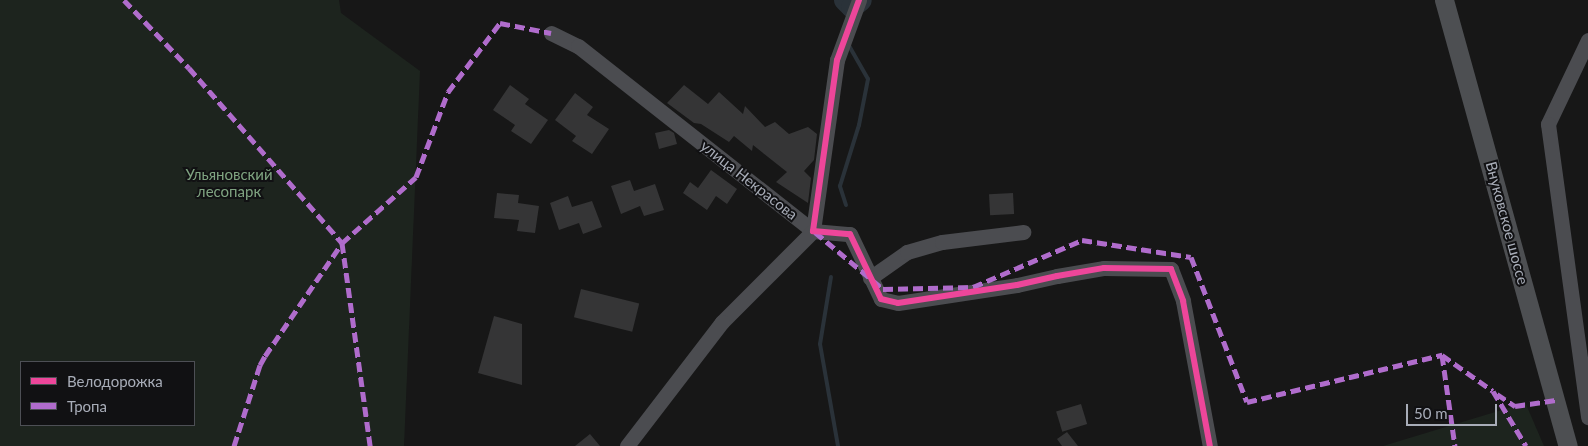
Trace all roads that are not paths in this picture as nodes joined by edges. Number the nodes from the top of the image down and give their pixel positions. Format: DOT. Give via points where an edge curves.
graph roads {
  1 [pos="859,0"];
  2 [pos="1444,0"];
  3 [pos="551,33"];
  4 [pos="1588,40"];
  5 [pos="813,231"];
  6 [pos="1023,232"];
  7 [pos="870,278"];
  8 [pos="1588,417"];
  9 [pos="627,446"];
  10 [pos="1210,446"];
  11 [pos="1568,446"];
  1 -- 5 [label="street" via="837,60"];
  2 -- 11 [label="main road, Внуковское шоссе"];
  3 -- 5 [label="street, улица Некрасова" via="578,46"];
  4 -- 8 [label="street" via="1548,124"];
  5 -- 7 [label="street" via="850,234"];
  5 -- 9 [label="street, улица Некрасова" via="722,322"];
  6 -- 7 [label="street" via="942,242 907,252"];
  7 -- 10 [label="street" via="881,299 898,303 1017,286 1104,268 1171,269 1183,301"];
}
